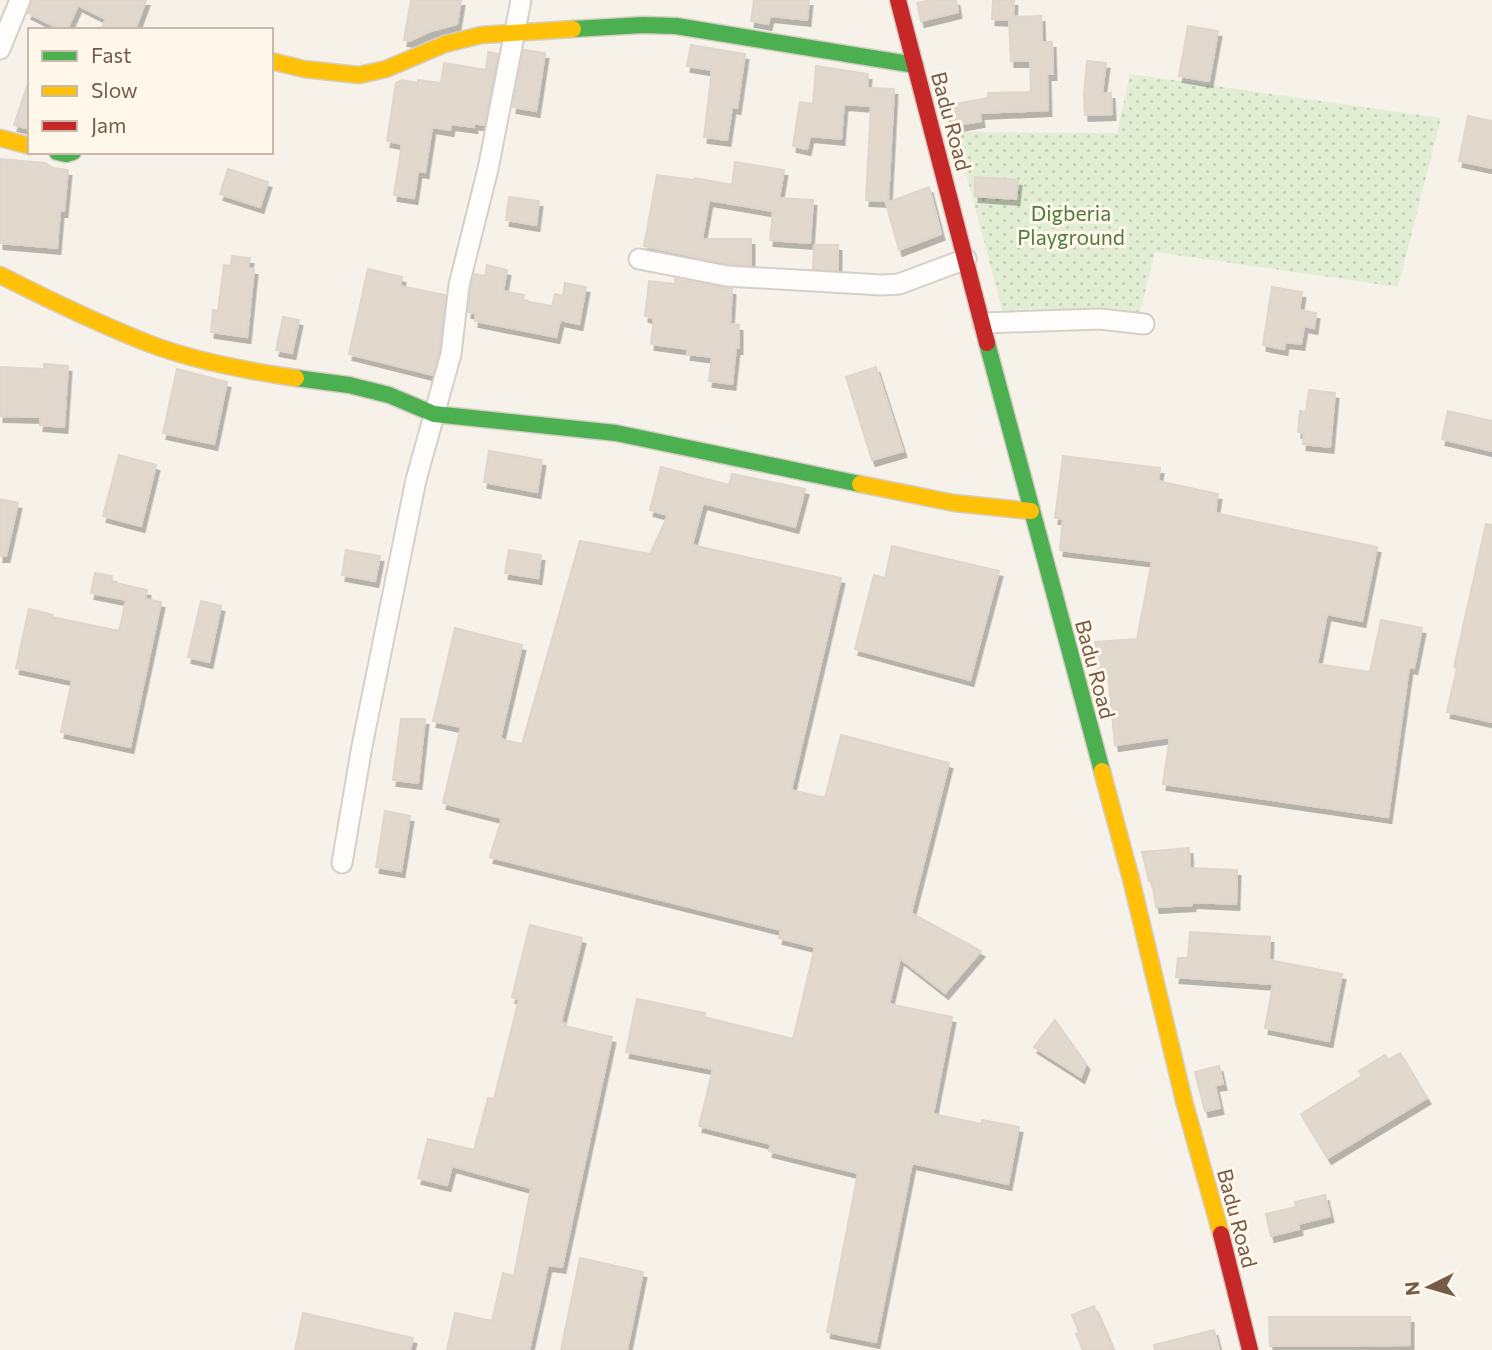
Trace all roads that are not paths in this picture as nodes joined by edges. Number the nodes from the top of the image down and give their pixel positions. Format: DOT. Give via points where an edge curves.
graph roads {
  1 [pos="20,0"];
  2 [pos="521,0"];
  3 [pos="898,0"];
  4 [pos="515,32"];
  5 [pos="0,49"];
  6 [pos="273,61"];
  7 [pos="915,65"];
  8 [pos="0,138"];
  9 [pos="28,145"];
  10 [pos="639,258"];
  11 [pos="967,259"];
  12 [pos="0,275"];
  13 [pos="983,323"];
  14 [pos="1144,324"];
  15 [pos="434,414"];
  16 [pos="1031,512"];
  17 [pos="342,863"];
  18 [pos="1250,1350"];
  1 -- 5 [label="street"];
  2 -- 4 [label="street"];
  3 -- 7 [label="street, Badu Road"];
  4 -- 6 [label="street" via="481,34 359,75"];
  4 -- 7 [label="street" via="676,26"];
  4 -- 15 [label="street" via="459,285 451,354"];
  7 -- 11 [label="street, Badu Road"];
  8 -- 9 [label="street"];
  10 -- 11 [label="street" via="727,276 882,285 899,284"];
  11 -- 13 [label="street, Badu Road"];
  12 -- 15 [label="street" via="153,345 248,371 349,385"];
  13 -- 14 [label="street" via="1100,319"];
  13 -- 16 [label="street, Badu Road"];
  15 -- 16 [label="street" via="616,433 954,503"];
  15 -- 17 [label="street" via="416,480"];
  16 -- 18 [label="street, Badu Road" via="1131,879"];
}
